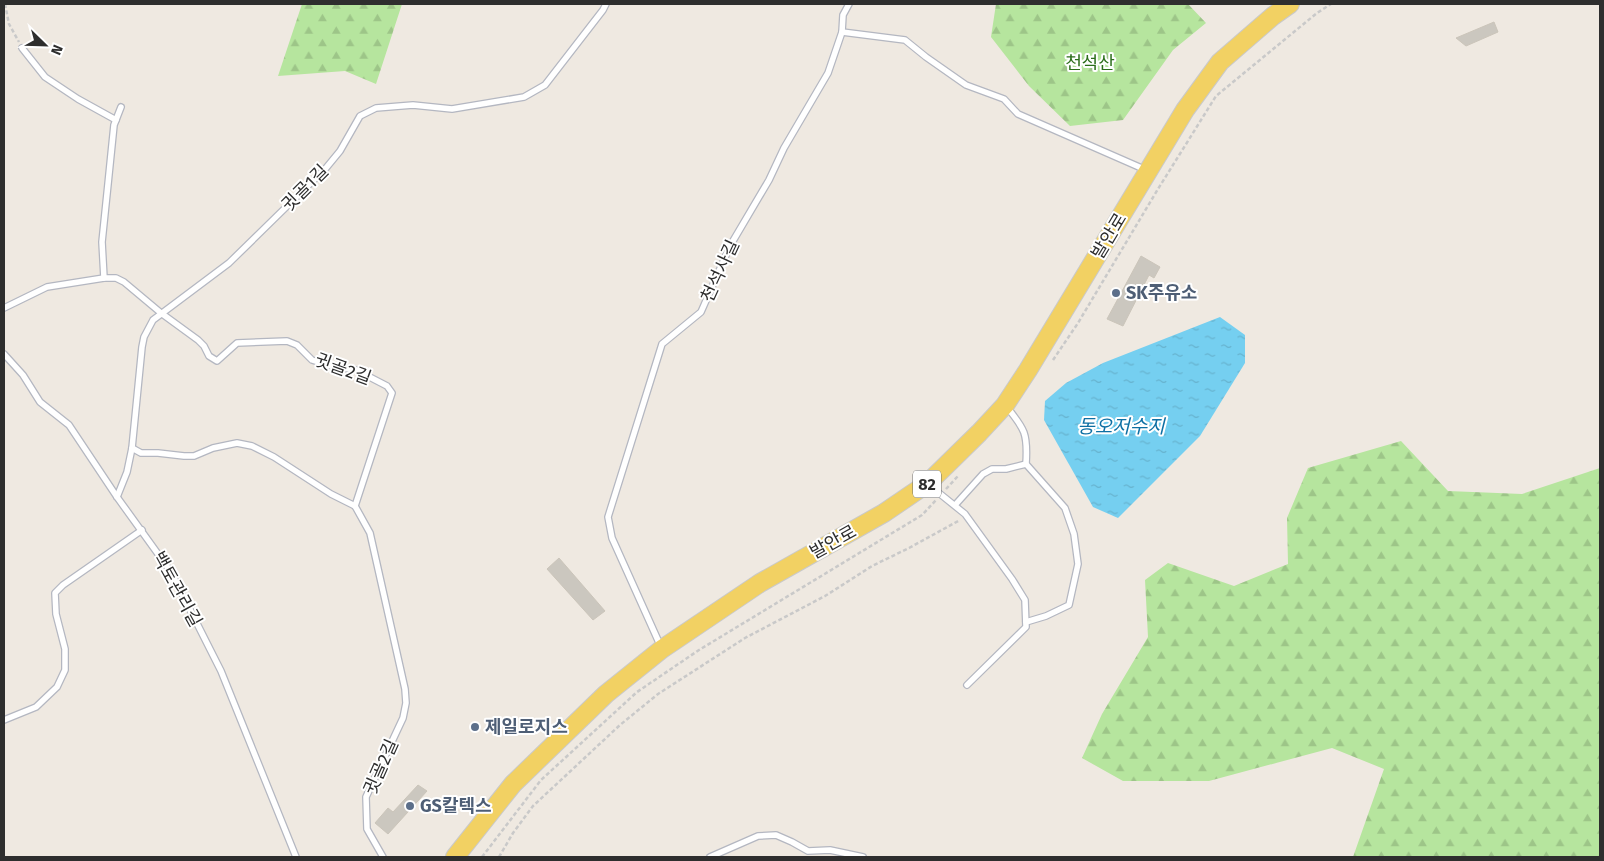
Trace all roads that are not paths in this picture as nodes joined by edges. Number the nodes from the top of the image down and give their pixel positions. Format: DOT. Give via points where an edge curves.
graph roads {
  1 [pos="606,4"];
  2 [pos="849,4"];
  3 [pos="1290,4"];
  4 [pos="842,32"];
  5 [pos="22,48"];
  6 [pos="121,107"];
  7 [pos="116,120"];
  8 [pos="1148,171"];
  9 [pos="104,278"];
  10 [pos="4,308"];
  11 [pos="161,313"];
  12 [pos="4,354"];
  13 [pos="1005,405"];
  14 [pos="132,448"];
  15 [pos="1026,464"];
  16 [pos="934,489"];
  17 [pos="117,497"];
  18 [pos="956,504"];
  19 [pos="355,506"];
  20 [pos="142,530"];
  21 [pos="1026,622"];
  22 [pos="662,649"];
  23 [pos="967,685"];
  24 [pos="4,720"];
  25 [pos="296,857"];
  26 [pos="383,857"];
  27 [pos="455,857"];
  28 [pos="710,857"];
  29 [pos="864,857"];
  1 -- 11 [label="lane, 귓골1길" via="545,85 524,97 452,109 413,105 376,108 360,116 326,168 229,263"];
  2 -- 4 [label="lane, 천석사길" via="843,15"];
  3 -- 8 [label="main road, 발안로 / 82" via="1220,62 1185,110"];
  4 -- 8 [label="lane" via="905,40 966,85 1004,99 1018,114"];
  4 -- 22 [label="lane, 천석사길" via="828,73 730,246 701,312 662,344 608,518 612,538"];
  5 -- 7 [label="lane" via="45,77"];
  6 -- 7 [label="lane"];
  7 -- 9 [label="lane" via="102,242"];
  8 -- 13 [label="main road, 발안로 / 82"];
  9 -- 10 [label="lane" via="47,287"];
  9 -- 11 [label="lane, 귓골2길" via="124,282"];
  11 -- 14 [label="lane, 귓골1길" via="144,337"];
  11 -- 19 [label="lane, 귓골2길" via="204,346 209,356 217,361 237,343 287,341 312,360 356,370 387,386 392,393"];
  12 -- 17 [label="lane, 백토관리길" via="23,374 40,402 69,425"];
  13 -- 15 [label="lane" via="1022,425 1027,444"];
  13 -- 16 [label="main road, 발안로 / 82"];
  14 -- 17 [label="lane, 귓골1길"];
  14 -- 19 [label="lane" via="141,453 194,456 237,443 252,446"];
  15 -- 18 [label="lane" via="992,469 983,474"];
  15 -- 21 [label="lane" via="1065,508 1074,534 1078,564 1069,605"];
  16 -- 18 [label="lane"];
  16 -- 22 [label="main road, 발안로 / 82" via="884,513 760,583"];
  17 -- 20 [label="lane, 백토관리길"];
  18 -- 21 [label="lane" via="1025,600"];
  19 -- 26 [label="lane, 귓골2길" via="370,533 405,689 403,718 366,797 367,829"];
  20 -- 24 [label="lane" via="55,593 56,614 65,649 65,670 57,687 36,707"];
  20 -- 25 [label="lane, 백토관리길" via="171,572 221,671"];
  21 -- 23 [label="lane" via="1026,627"];
  22 -- 27 [label="main road, 발안로 / 82" via="606,694 513,784"];
  28 -- 29 [label="lane" via="758,836 776,836 808,851 830,850"];
}
